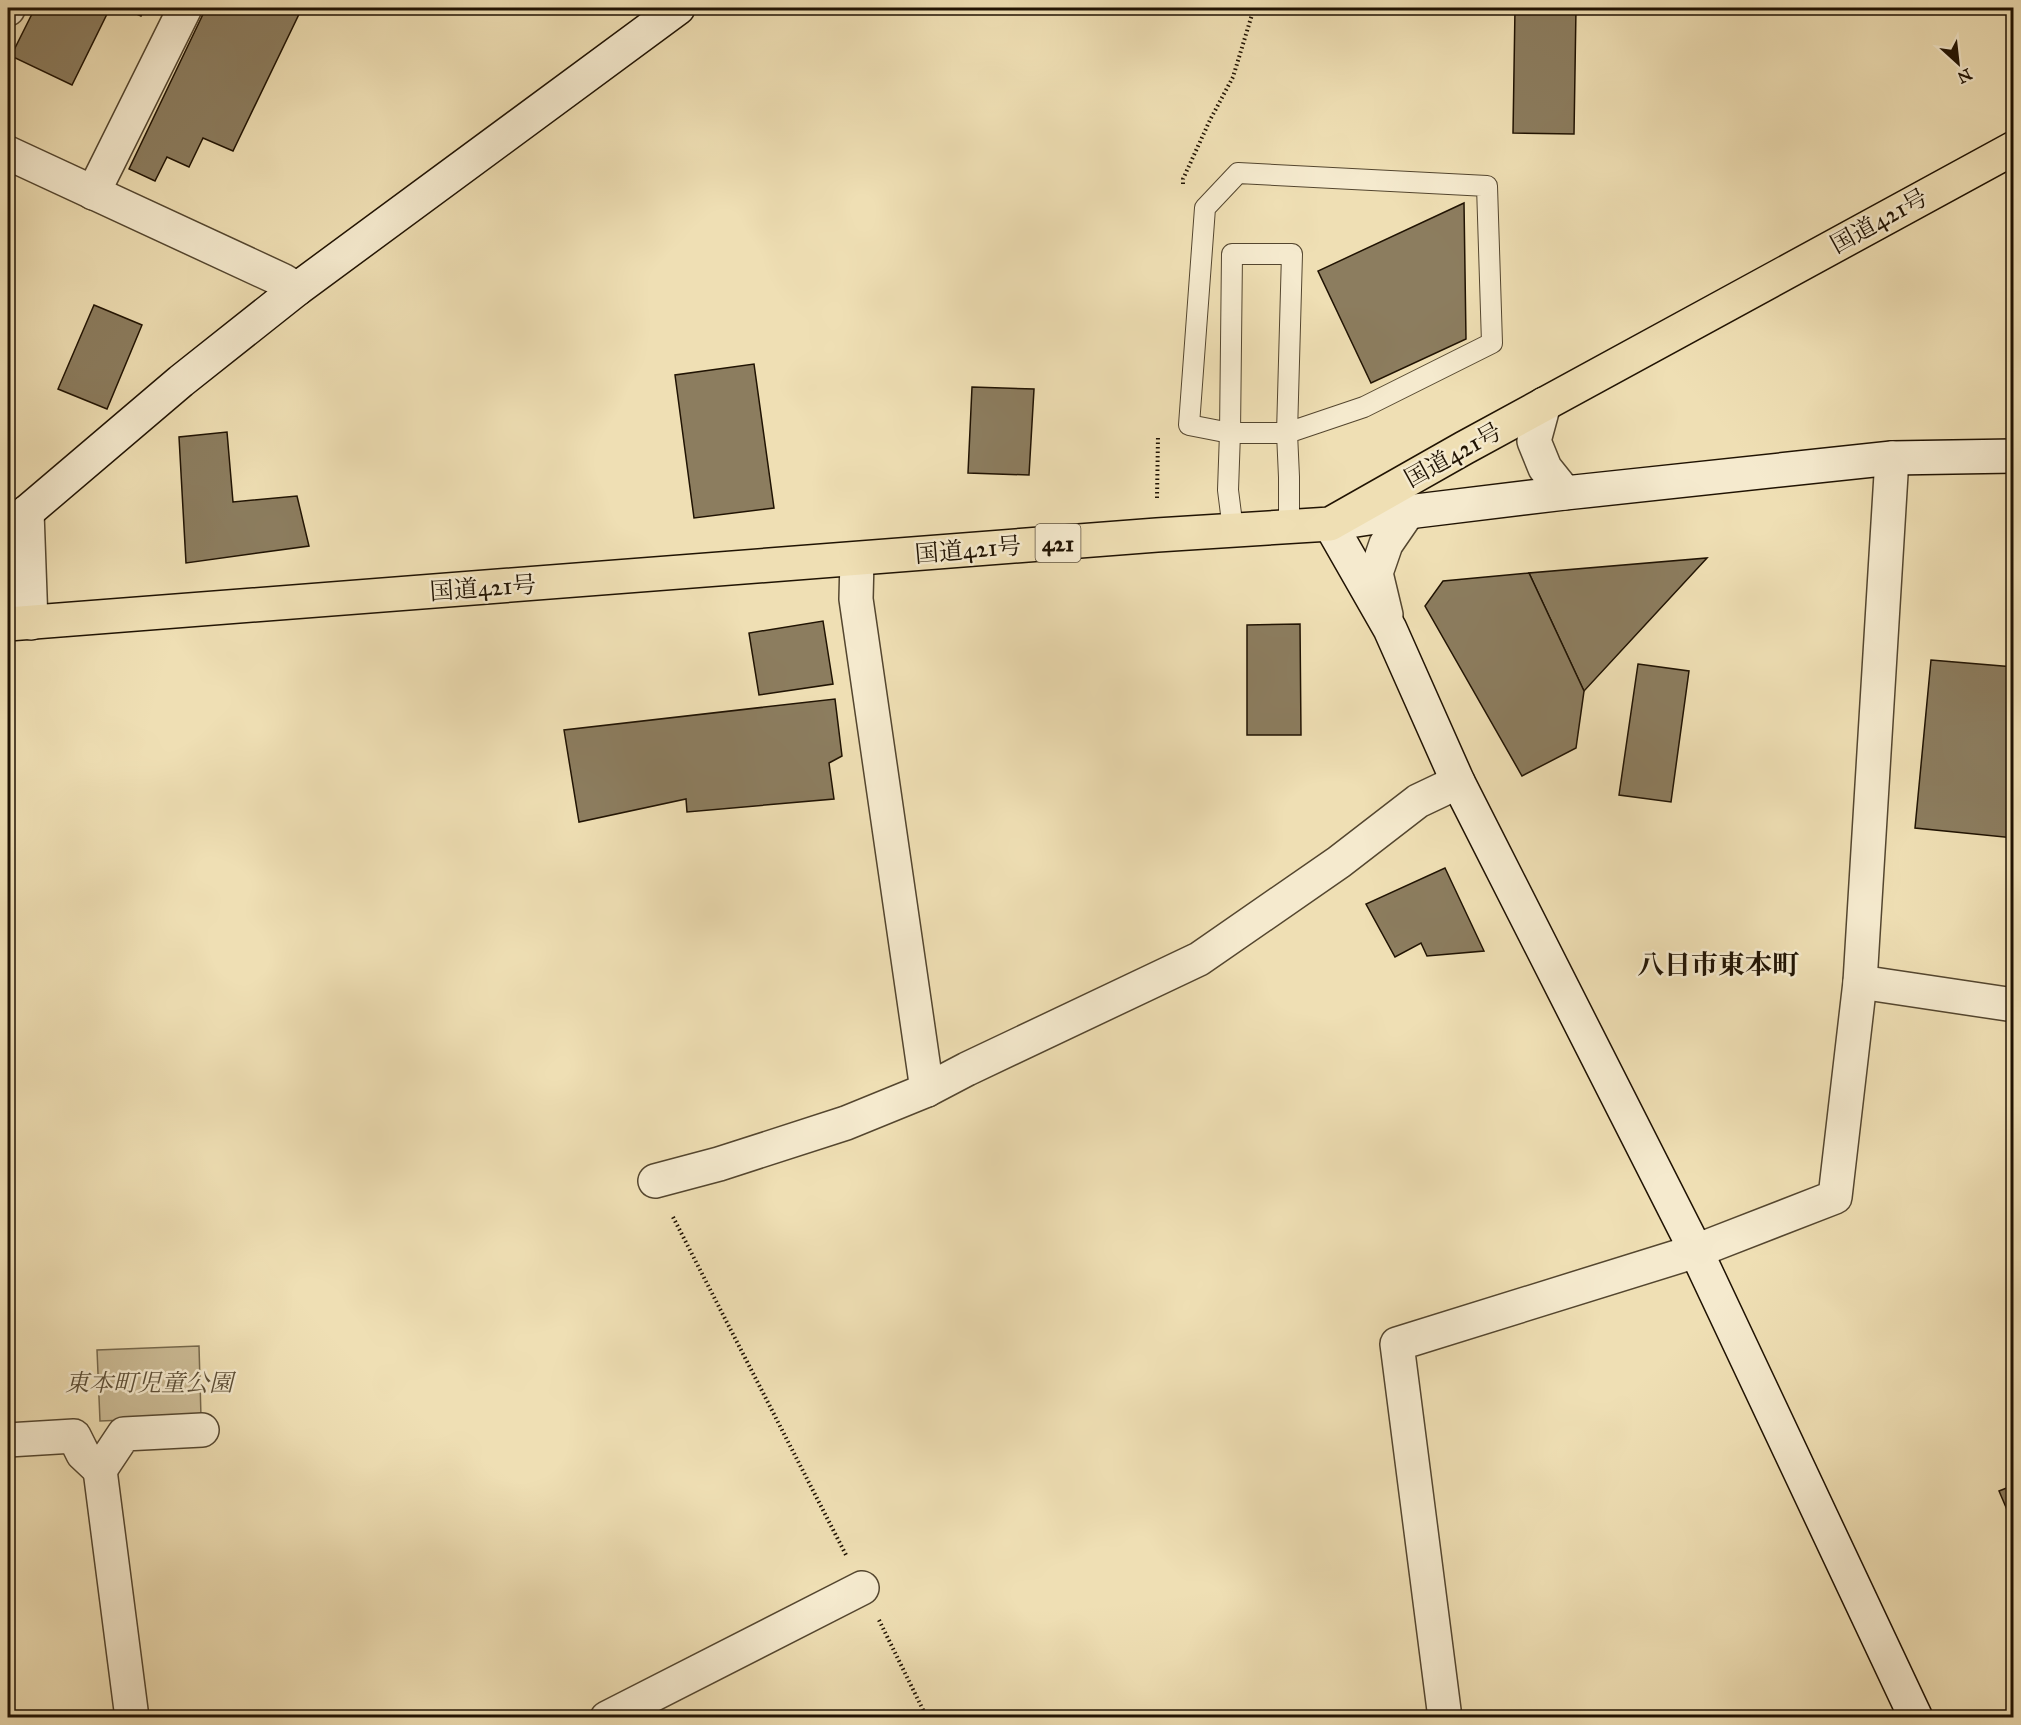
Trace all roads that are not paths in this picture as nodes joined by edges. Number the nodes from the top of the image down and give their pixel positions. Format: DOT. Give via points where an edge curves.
graph roads {
  1 [pos="185,8"];
  2 [pos="678,8"];
  3 [pos="2013,148"];
  4 [pos="8,153"];
  5 [pos="93,193"];
  6 [pos="297,289"];
  7 [pos="1544,404"];
  8 [pos="1230,433"];
  9 [pos="1287,433"];
  10 [pos="2013,456"];
  11 [pos="1892,458"];
  12 [pos="1565,493"];
  13 [pos="1408,512"];
  14 [pos="14,516"];
  15 [pos="1330,524"];
  16 [pos="1289,527"];
  17 [pos="1233,530"];
  18 [pos="856,559"];
  19 [pos="19,623"];
  20 [pos="1390,630"];
  21 [pos="1458,782"];
  22 [pos="1860,982"];
  23 [pos="2013,1005"];
  24 [pos="927,1090"];
  25 [pos="655,1181"];
  26 [pos="1696,1251"];
  27 [pos="202,1430"];
  28 [pos="8,1440"];
  29 [pos="100,1470"];
  30 [pos="862,1588"];
  31 [pos="132,1718"];
  32 [pos="607,1718"];
  33 [pos="1445,1718"];
  34 [pos="1916,1718"];
  1 -- 5 [label="street"];
  2 -- 6 [label="street"];
  3 -- 7 [label="highway, 国道421号 / 421"];
  4 -- 5 [label="street"];
  5 -- 6 [label="street"];
  6 -- 14 [label="street"];
  7 -- 12 [label="street" via="1534,441 1545,468"];
  7 -- 15 [label="highway, 国道421号 / 421"];
  8 -- 9 [label="lane"];
  8 -- 9 [label="lane" via="1232,254 1292,254"];
  8 -- 9 [label="lane" via="1189,425 1205,208 1238,173 1487,186 1492,343 1364,406"];
  8 -- 17 [label="lane" via="1228,490"];
  9 -- 16 [label="lane"];
  10 -- 11 [label="street"];
  11 -- 12 [label="street"];
  11 -- 22 [label="street"];
  12 -- 13 [label="street"];
  13 -- 15 [label="street"];
  13 -- 20 [label="street" via="1386,544 1376,573"];
  14 -- 19 [label="street"];
  15 -- 16 [label="highway, 国道421号 / 421"];
  15 -- 20 [label="street"];
  16 -- 17 [label="highway, 国道421号 / 421"];
  17 -- 18 [label="highway, 国道421号 / 421"];
  18 -- 19 [label="highway, 国道421号 / 421"];
  18 -- 24 [label="street" via="856,599"];
  20 -- 21 [label="street"];
  21 -- 24 [label="street" via="1418,801 1339,862 1199,959"];
  21 -- 26 [label="street"];
  22 -- 23 [label="street"];
  22 -- 26 [label="street" via="1835,1197"];
  24 -- 25 [label="street" via="846,1123"];
  26 -- 33 [label="street" via="1397,1344"];
  26 -- 34 [label="street"];
  27 -- 29 [label="street" via="124,1434"];
  28 -- 29 [label="street" via="74,1437 83,1454"];
  29 -- 31 [label="street"];
  30 -- 32 [label="street"];
}
